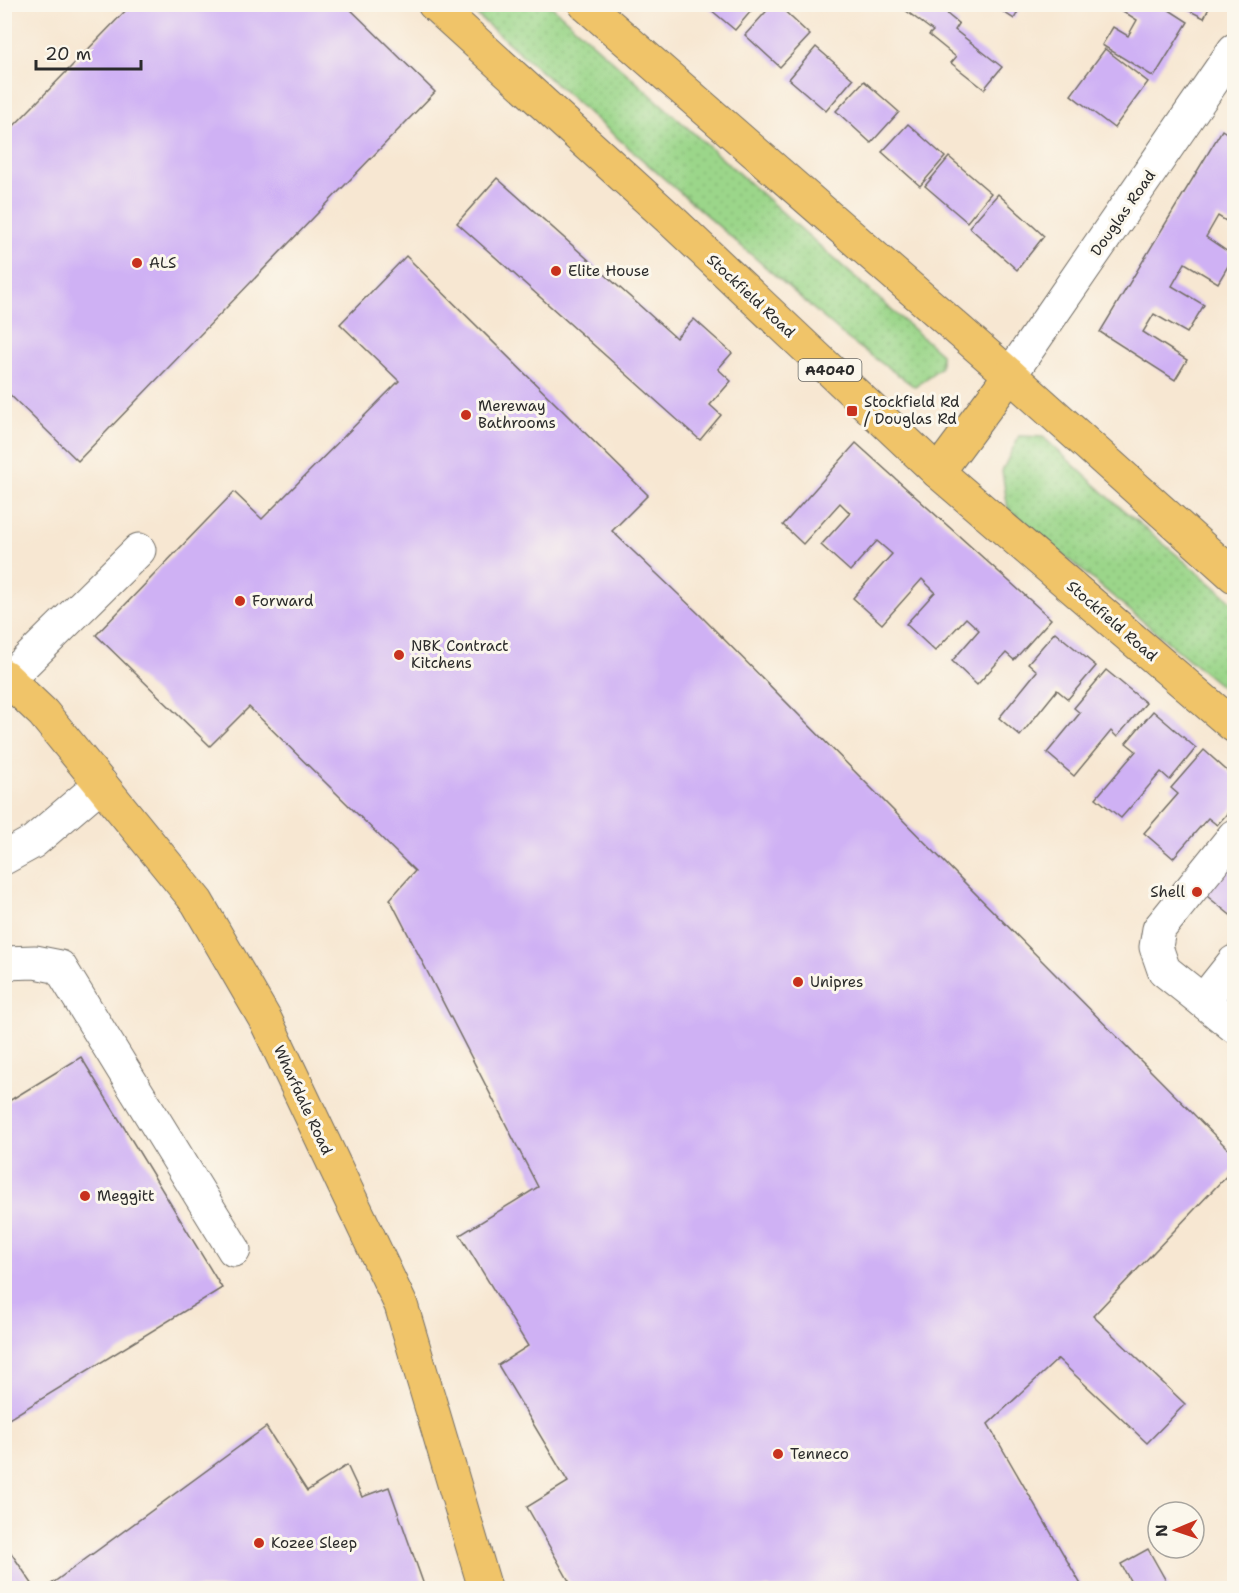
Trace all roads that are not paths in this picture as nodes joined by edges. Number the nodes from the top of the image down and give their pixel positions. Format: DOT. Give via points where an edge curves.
graph roads {
  1 [pos="434,4"];
  2 [pos="585,4"];
  3 [pos="1234,50"];
  4 [pos="1010,375"];
  5 [pos="938,472"];
  6 [pos="139,550"];
  7 [pos="1234,576"];
  8 [pos="6,677"];
  9 [pos="1234,726"];
  10 [pos="101,784"];
  11 [pos="1234,836"];
  12 [pos="4,858"];
  13 [pos="1234,962"];
  14 [pos="4,963"];
  15 [pos="1203,1001"];
  16 [pos="1234,1026"];
  17 [pos="234,1250"];
  18 [pos="485,1588"];
  1 -- 5 [label="main road, Stockfield Road / A4040" via="670,219"];
  2 -- 4 [label="main road"];
  3 -- 4 [label="street, Douglas Road"];
  4 -- 5 [label="main road"];
  4 -- 7 [label="main road"];
  5 -- 9 [label="main road, Stockfield Road / A4040"];
  6 -- 8 [label="street"];
  8 -- 10 [label="main road, Wharfdale Road" via="43,713"];
  10 -- 12 [label="street" via="33,842"];
  10 -- 18 [label="main road, Wharfdale Road" via="197,902 281,1052 401,1305"];
  11 -- 15 [label="street" via="1159,929 1156,947 1164,970"];
  13 -- 15 [label="street"];
  14 -- 17 [label="street" via="35,962 60,967"];
  15 -- 16 [label="street"];
}
